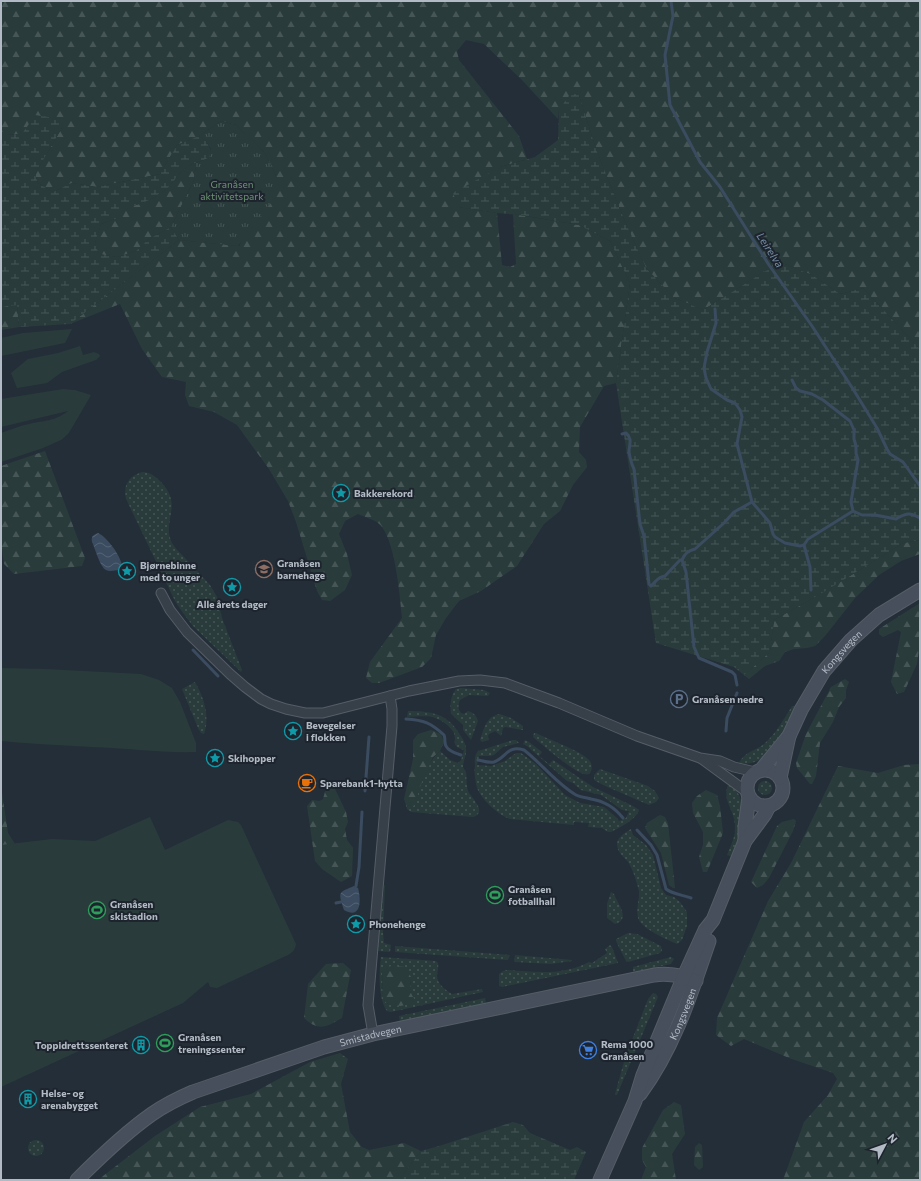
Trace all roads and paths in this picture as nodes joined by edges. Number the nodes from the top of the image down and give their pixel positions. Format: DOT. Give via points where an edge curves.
graph roads {
  1 [pos="920,590"];
  2 [pos="161,593"];
  3 [pos="390,696"];
  4 [pos="789,736"];
  5 [pos="700,758"];
  6 [pos="758,771"];
  7 [pos="780,778"];
  8 [pos="748,794"];
  9 [pos="769,806"];
  10 [pos="745,841"];
  11 [pos="690,978"];
  12 [pos="372,1034"];
  13 [pos="77,1180"];
  14 [pos="600,1180"];
  1 -- 4 [label="main road, Kongsvegen" via="880,615 851,640 824,671"];
  2 -- 3 [label="street" via="179,623 191,636 245,687 271,704 305,713 323,713"];
  3 -- 5 [label="street" via="459,681 505,683 637,736"];
  3 -- 12 [label="street" via="392,726 368,1005"];
  4 -- 6 [label="main road, Kongsvegen"];
  4 -- 7 [label="main road, Kongsvegen"];
  5 -- 6 [label="street"];
  5 -- 8 [label="street"];
  6 -- 7 [label="main road" via="772,771"];
  6 -- 8 [label="main road, Kongsvegen" via="748,780"];
  7 -- 9 [label="main road, Kongsvegen" via="783,784 782,795"];
  8 -- 9 [label="main road" via="758,805"];
  8 -- 10 [label="main road, Kongsvegen"];
  9 -- 10 [label="main road, Kongsvegen"];
  10 -- 11 [label="main road, Kongsvegen" via="713,920 706,930"];
  11 -- 12 [label="main road, Smistadvegen" via="672,974 654,975"];
  11 -- 14 [label="main road, Kongsvegen" via="643,1075 635,1101"];
  12 -- 13 [label="main road, Smistadvegen" via="324,1046 174,1101 129,1132"];
}
